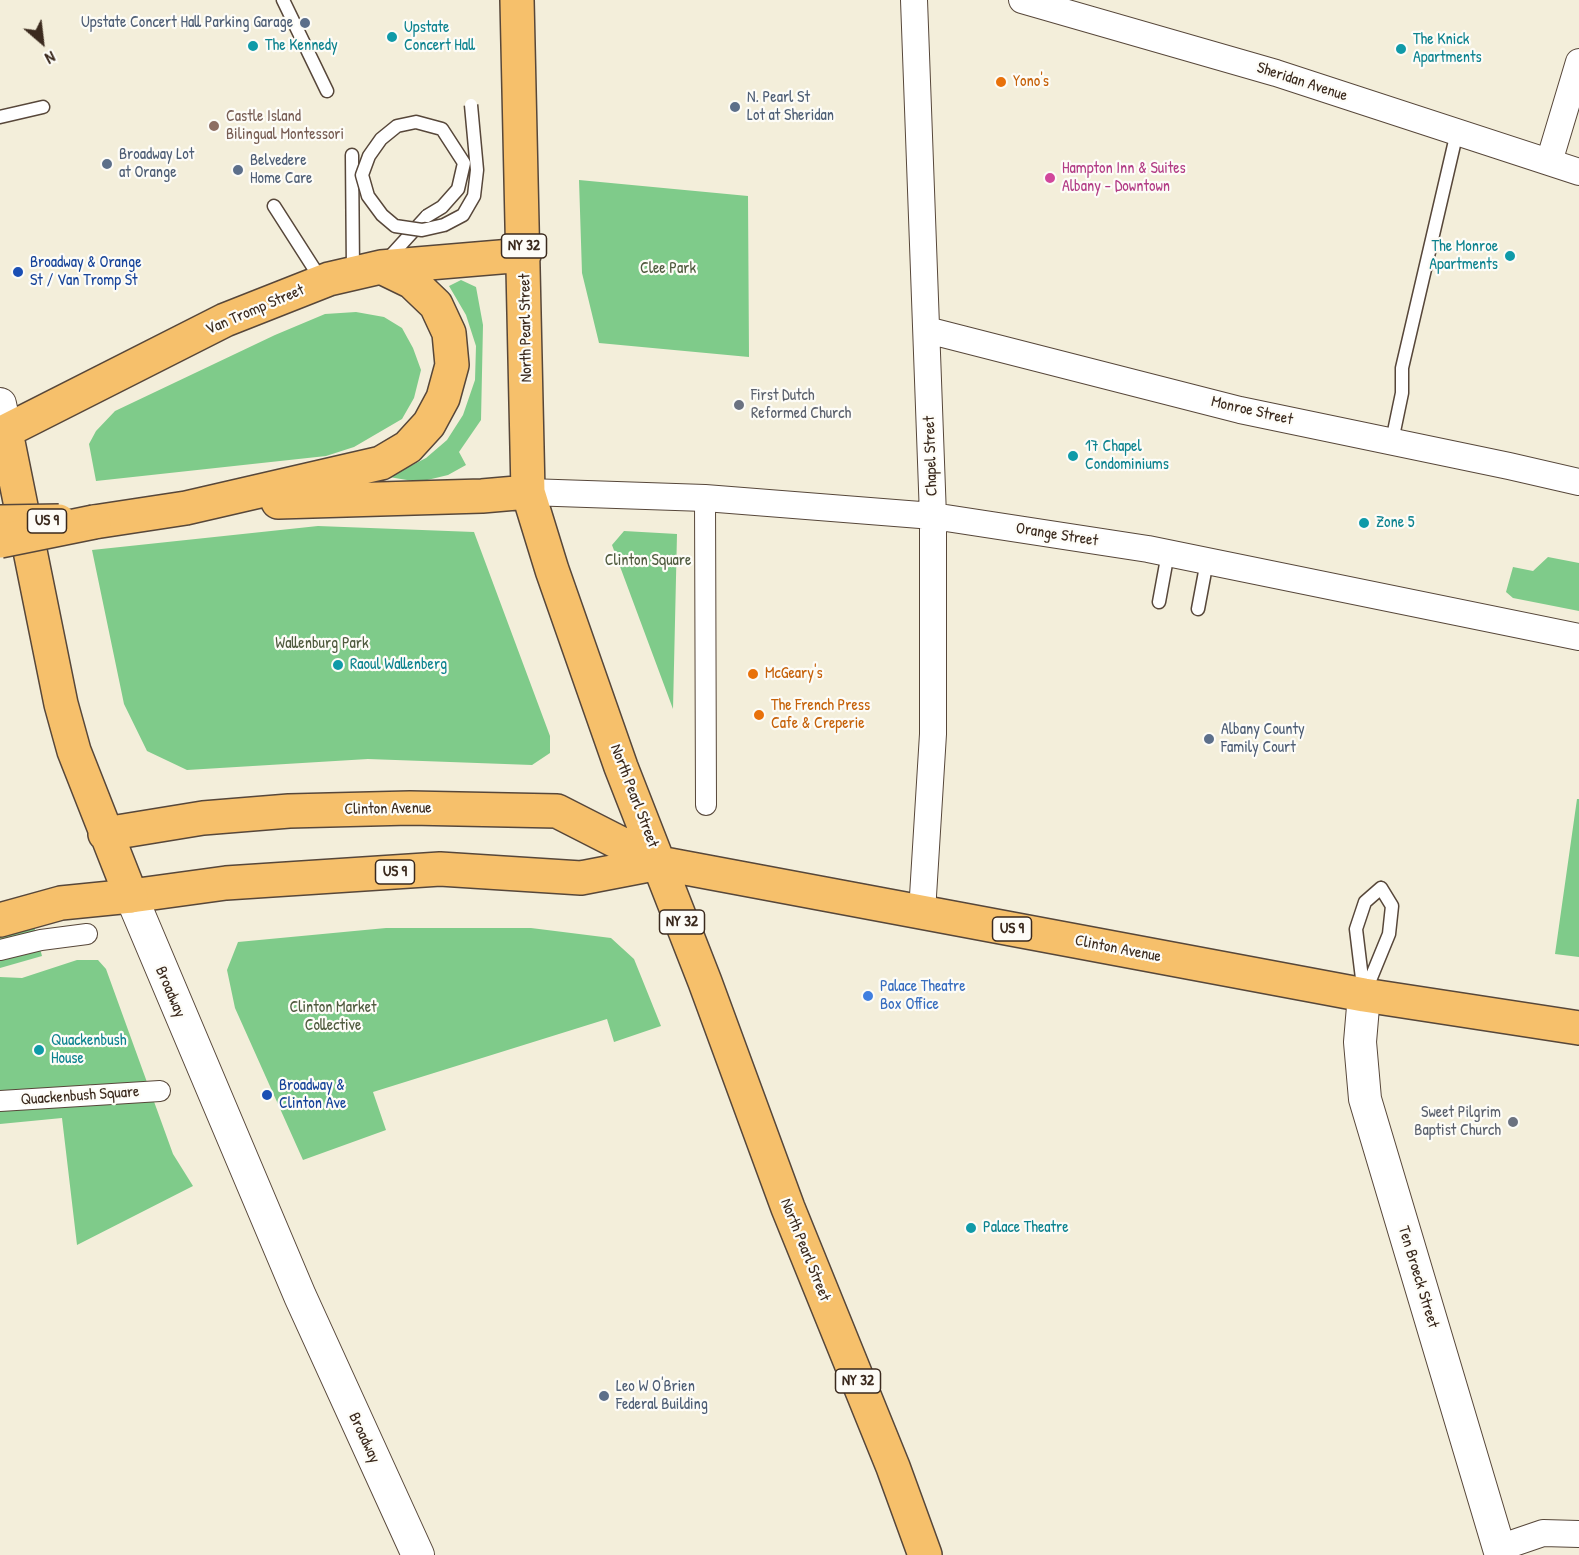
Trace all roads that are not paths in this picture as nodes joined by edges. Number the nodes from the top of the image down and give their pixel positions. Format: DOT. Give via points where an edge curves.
graph roads {
  1 [pos="283,0"];
  2 [pos="517,0"];
  3 [pos="914,0"];
  4 [pos="1022,0"];
  5 [pos="1579,62"];
  6 [pos="327,91"];
  7 [pos="471,105"];
  8 [pos="43,107"];
  9 [pos="0,117"];
  10 [pos="1457,132"];
  11 [pos="352,155"];
  12 [pos="1549,162"];
  13 [pos="1579,172"];
  14 [pos="274,206"];
  15 [pos="524,255"];
  16 [pos="352,274"];
  17 [pos="927,330"];
  18 [pos="2,423"];
  19 [pos="1392,441"];
  20 [pos="1579,483"];
  21 [pos="528,492"];
  22 [pos="705,498"];
  23 [pos="186,508"];
  24 [pos="933,516"];
  25 [pos="0,522"];
  26 [pos="94,522"];
  27 [pos="0,541"];
  28 [pos="1168,553"];
  29 [pos="1207,561"];
  30 [pos="1159,602"];
  31 [pos="1198,609"];
  32 [pos="1579,637"];
  33 [pos="706,805"];
  34 [pos="105,834"];
  35 [pos="659,863"];
  36 [pos="131,896"];
  37 [pos="922,912"];
  38 [pos="0,920"];
  39 [pos="37,925"];
  40 [pos="87,934"];
  41 [pos="0,950"];
  42 [pos="1364,995"];
  43 [pos="1579,1028"];
  44 [pos="160,1091"];
  45 [pos="0,1101"];
  46 [pos="1579,1534"];
  47 [pos="1500,1552"];
  48 [pos="418,1555"];
  49 [pos="925,1555"];
  1 -- 6 [label="lane"];
  2 -- 15 [label="main road, North Pearl Street / NY 32"];
  3 -- 17 [label="street, Chapel Street"];
  4 -- 10 [label="street, Sheridan Avenue" via="1265,70"];
  5 -- 12 [label="street"];
  7 -- 16 [label="lane, bridge" via="477,170 474,196 463,215 422,230 395,226 382,215 368,196 362,175 369,156 397,126 416,122 442,129 464,163 458,189 442,207 427,216"];
  8 -- 9 [label="lane"];
  10 -- 12 [label="street, Sheridan Avenue"];
  10 -- 19 [label="lane" via="1402,368 1402,393"];
  11 -- 16 [label="lane"];
  12 -- 13 [label="street, Sheridan Avenue"];
  14 -- 16 [label="lane"];
  15 -- 16 [label="main road, Van Tromp Street"];
  15 -- 21 [label="main road, North Pearl Street / NY 32"];
  16 -- 18 [label="main road, Van Tromp Street" via="225,320"];
  16 -- 23 [label="main road" via="412,282 436,305 449,333 452,365 443,398 429,424 408,447 381,462"];
  17 -- 19 [label="street, Monroe Street" via="1240,410"];
  17 -- 24 [label="street, Chapel Street"];
  18 -- 34 [label="main road, Broadway / US 9" via="61,704"];
  19 -- 20 [label="street, Monroe Street"];
  21 -- 22 [label="street, Orange Street"];
  21 -- 23 [label="main road, US 9"];
  21 -- 35 [label="main road, North Pearl Street" via="621,767"];
  22 -- 24 [label="street, Orange Street"];
  22 -- 33 [label="street"];
  23 -- 26 [label="main road, US 9"];
  24 -- 28 [label="street, Orange Street"];
  24 -- 37 [label="street, Chapel Street" via="933,734"];
  25 -- 26 [label="main road, US 9, bridge"];
  26 -- 27 [label="main road, bridge"];
  28 -- 29 [label="street, Orange Street"];
  28 -- 30 [label="lane"];
  29 -- 31 [label="lane"];
  29 -- 32 [label="street, Orange Street"];
  34 -- 35 [label="main road, Clinton Avenue" via="203,818 289,811 557,811"];
  34 -- 36 [label="main road, Broadway / US 9"];
  35 -- 36 [label="main road, Clinton Avenue / US 9" via="580,878 440,869 226,883"];
  35 -- 37 [label="main road, Clinton Avenue / US 9"];
  35 -- 49 [label="main road, North Pearl Street / NY 32" via="788,1208"];
  36 -- 39 [label="main road, Clinton Avenue" via="74,900"];
  36 -- 48 [label="street, Broadway" via="300,1296"];
  37 -- 42 [label="main road, Clinton Avenue / US 9"];
  38 -- 39 [label="main road, Clinton Avenue"];
  39 -- 40 [label="street"];
  39 -- 41 [label="street"];
  42 -- 42 [label="lane" via="1389,933 1392,906 1382,888 1365,902 1356,929"];
  42 -- 43 [label="main road, Clinton Avenue / US 9"];
  42 -- 47 [label="street, Ten Broeck Street" via="1360,1042 1365,1099"];
  44 -- 45 [label="street, Quackenbush Square"];
  46 -- 47 [label="street" via="1543,1533"];
}
